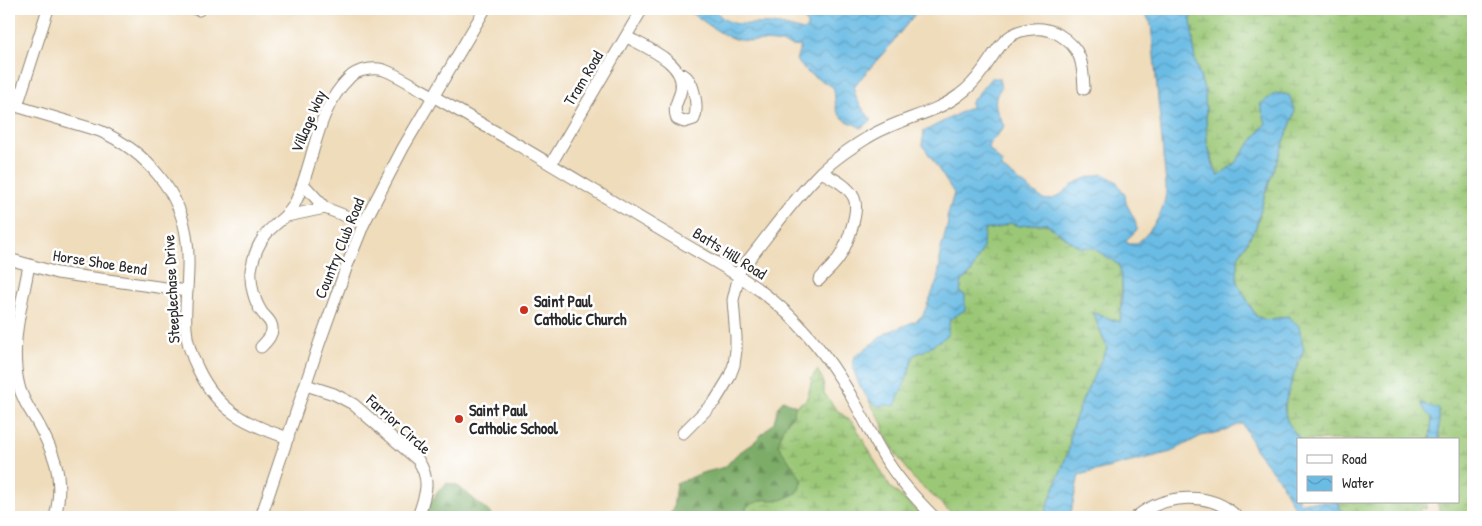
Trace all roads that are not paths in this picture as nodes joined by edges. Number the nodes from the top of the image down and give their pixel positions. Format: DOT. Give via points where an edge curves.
graph roads {
  1 [pos="48,9"];
  2 [pos="485,9"];
  3 [pos="642,9"];
  4 [pos="626,37"];
  5 [pos="680,74"];
  6 [pos="1084,89"];
  7 [pos="434,96"];
  8 [pos="13,105"];
  9 [pos="551,164"];
  10 [pos="821,172"];
  11 [pos="303,184"];
  12 [pos="325,208"];
  13 [pos="287,216"];
  14 [pos="364,223"];
  15 [pos="9,259"];
  16 [pos="29,265"];
  17 [pos="738,275"];
  18 [pos="819,280"];
  19 [pos="187,292"];
  20 [pos="261,347"];
  21 [pos="306,385"];
  22 [pos="684,433"];
  23 [pos="288,438"];
  24 [pos="55,517"];
  25 [pos="261,517"];
  26 [pos="418,517"];
  27 [pos="934,517"];
  28 [pos="1136,517"];
  29 [pos="1237,517"];
  1 -- 8 [label="street"];
  2 -- 7 [label="street, Country Club Road"];
  3 -- 4 [label="street, Tram Road"];
  4 -- 5 [label="street" via="671,62"];
  4 -- 9 [label="street, Tram Road"];
  6 -- 10 [label="street" via="1083,66 1077,52 1066,40 1054,32 1038,28 1019,31 1000,44 977,78 958,96 934,109 894,123 842,154"];
  7 -- 9 [label="street, Batts Hill Road"];
  7 -- 11 [label="street, Village Way" via="379,68 352,75 329,106"];
  7 -- 14 [label="street, Country Club Road"];
  8 -- 19 [label="street, Steeplechase Drive" via="114,137 128,145 151,167 170,191 186,229"];
  9 -- 17 [label="street, Batts Hill Road"];
  10 -- 17 [label="street" via="804,189"];
  10 -- 18 [label="street" via="850,191 856,209 840,256"];
  11 -- 12 [label="street"];
  11 -- 13 [label="street, Village Way"];
  12 -- 13 [label="street, Village Way"];
  12 -- 14 [label="street"];
  13 -- 20 [label="street, Village Way" via="266,234 251,268 257,304 272,328 271,335"];
  14 -- 21 [label="street, Country Club Road"];
  15 -- 16 [label="street, Horse Shoe Bend"];
  16 -- 19 [label="street, Horse Shoe Bend" via="57,273"];
  16 -- 24 [label="street" via="17,333 16,368 24,399 56,461 59,491"];
  17 -- 22 [label="street" via="733,300 734,365 715,401"];
  17 -- 27 [label="street, Batts Hill Road" via="782,308 820,349 846,387 890,465"];
  19 -- 23 [label="street, Steeplechase Drive" via="189,346 193,360 215,398 252,425"];
  21 -- 23 [label="street, Country Club Road"];
  21 -- 26 [label="street, Farrior Circle" via="352,404 418,460 427,483"];
  23 -- 25 [label="street, Country Club Road"];
  28 -- 29 [label="street" via="1159,505 1189,498 1222,505"];
}
